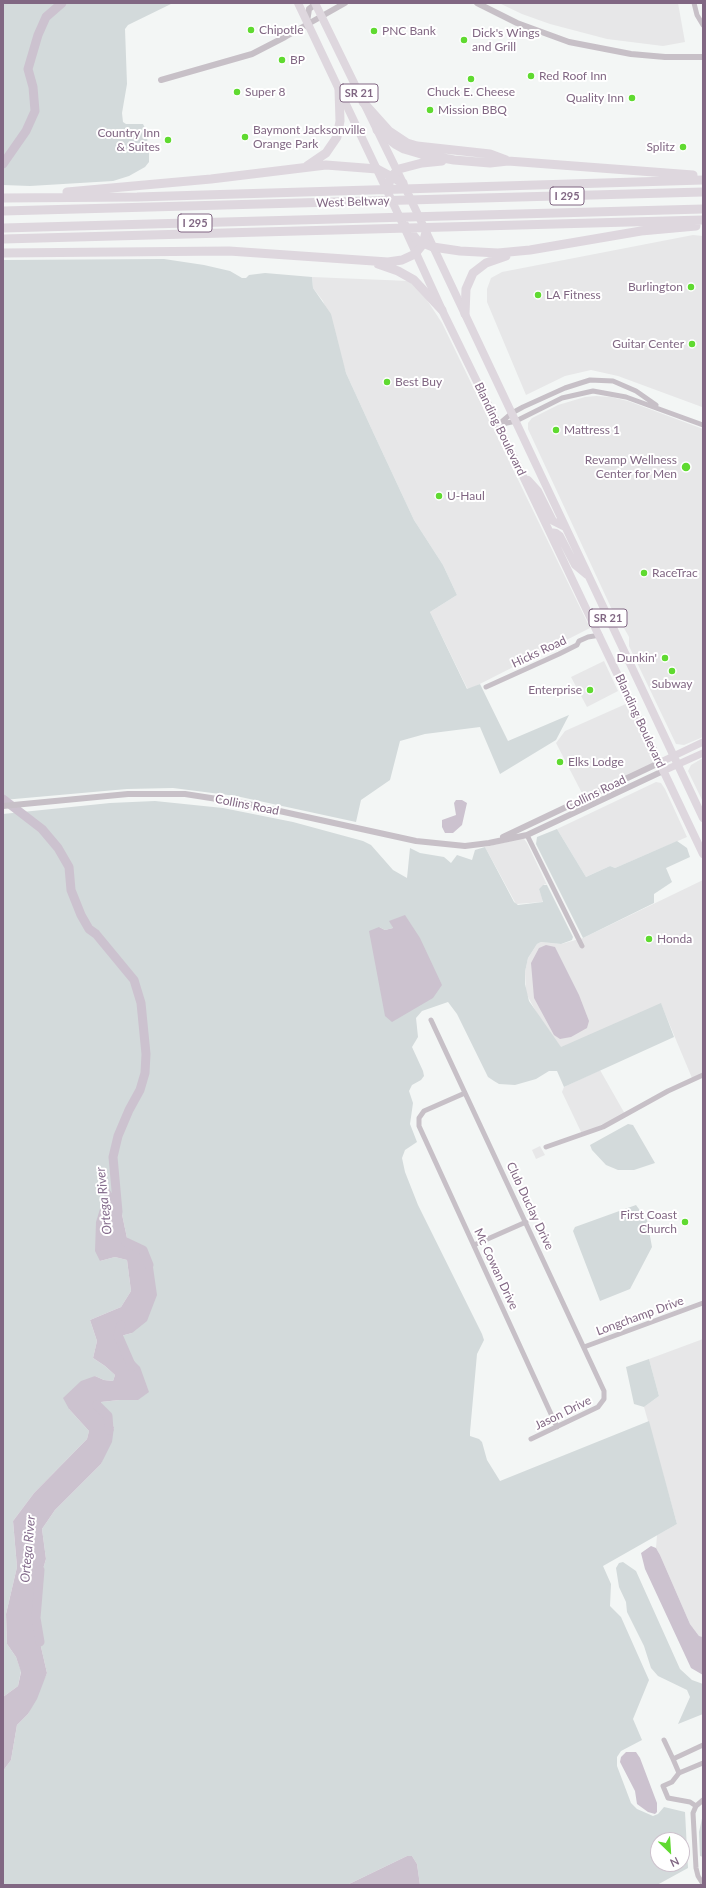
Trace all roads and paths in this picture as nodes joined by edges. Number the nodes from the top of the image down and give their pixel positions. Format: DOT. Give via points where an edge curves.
graph roads {
  1 [pos="298,3"];
  2 [pos="316,3"];
  3 [pos="345,3"];
  4 [pos="477,3"];
  5 [pos="694,3"];
  6 [pos="321,15"];
  7 [pos="307,23"];
  8 [pos="703,25"];
  9 [pos="703,57"];
  10 [pos="161,80"];
  11 [pos="339,89"];
  12 [pos="363,102"];
  13 [pos="377,130"];
  14 [pos="454,160"];
  15 [pos="508,161"];
  16 [pos="305,167"];
  17 [pos="377,169"];
  18 [pos="394,174"];
  19 [pos="703,179"];
  20 [pos="403,183"];
  21 [pos="387,190"];
  22 [pos="703,192"];
  23 [pos="6,198"];
  24 [pos="703,209"];
  25 [pos="6,211"];
  26 [pos="400,218"];
  27 [pos="703,220"];
  28 [pos="703,225"];
  29 [pos="6,228"];
  30 [pos="426,232"];
  31 [pos="6,239"];
  32 [pos="423,244"];
  33 [pos="433,247"];
  34 [pos="530,250"];
  35 [pos="3,253"];
  36 [pos="415,254"];
  37 [pos="369,262"];
  38 [pos="442,310"];
  39 [pos="465,314"];
  40 [pos="660,408"];
  41 [pos="512,413"];
  42 [pos="516,421"];
  43 [pos="498,425"];
  44 [pos="703,425"];
  45 [pos="521,472"];
  46 [pos="565,527"];
  47 [pos="550,532"];
  48 [pos="589,577"];
  49 [pos="600,635"];
  50 [pos="486,687"];
  51 [pos="703,742"];
  52 [pos="703,753"];
  53 [pos="674,756"];
  54 [pos="659,763"];
  55 [pos="678,764"];
  56 [pos="663,771"];
  57 [pos="3,806"];
  58 [pos="703,818"];
  59 [pos="527,835"];
  60 [pos="489,843"];
  61 [pos="703,854"];
  62 [pos="582,946"];
  63 [pos="431,1020"];
  64 [pos="703,1075"];
  65 [pos="465,1093"];
  66 [pos="546,1148"];
  67 [pos="526,1222"];
  68 [pos="474,1246"];
  69 [pos="703,1303"];
  70 [pos="584,1347"];
  71 [pos="603,1402"];
  72 [pos="557,1427"];
  73 [pos="531,1440"];
  74 [pos="664,1740"];
  75 [pos="703,1745"];
  76 [pos="673,1759"];
  77 [pos="703,1763"];
  78 [pos="679,1773"];
  79 [pos="703,1800"];
  80 [pos="696,1806"];
  81 [pos="703,1884"];
  1 -- 7 [label="main road, Blanding Boulevard / SR 21"];
  2 -- 6 [label="main road, SR 21"];
  2 -- 7 [label="street" via="309,10"];
  3 -- 6 [label="street"];
  4 -- 9 [label="street" via="517,23 569,42 631,54"];
  5 -- 8 [label="street" via="696,14"];
  6 -- 7 [label="street"];
  6 -- 12 [label="main road, SR 21"];
  7 -- 10 [label="street" via="252,54"];
  7 -- 11 [label="main road, Blanding Boulevard / SR 21"];
  11 -- 16 [label="highway" via="340,121 337,137 326,153"];
  11 -- 17 [label="main road, Blanding Boulevard / SR 21"];
  12 -- 13 [label="main road, SR 21"];
  12 -- 15 [label="highway" via="389,131 407,143 490,154"];
  13 -- 14 [label="highway" via="404,149"];
  13 -- 18 [label="main road, SR 21"];
  14 -- 15 [label="highway" via="490,163"];
  14 -- 18 [label="highway" via="422,163"];
  15 -- 19 [label="highway"];
  16 -- 17 [label="highway" via="337,165"];
  16 -- 23 [label="highway" via="204,180"];
  17 -- 18 [label="highway"];
  17 -- 21 [label="main road, Blanding Boulevard / SR 21"];
  18 -- 20 [label="highway"];
  18 -- 21 [label="highway"];
  19 -- 23 [label="highway" via="369,191"];
  20 -- 30 [label="main road, Blanding Boulevard / SR 21"];
  21 -- 26 [label="main road, Blanding Boulevard / SR 21"];
  22 -- 25 [label="highway, West Beltway / I 295"];
  24 -- 29 [label="highway, West Beltway / I 295"];
  26 -- 32 [label="highway" via="409,232"];
  26 -- 36 [label="main road, Blanding Boulevard / SR 21"];
  27 -- 31 [label="highway"];
  28 -- 34 [label="highway" via="641,231"];
  30 -- 32 [label="highway"];
  30 -- 33 [label="main road, Blanding Boulevard / SR 21"];
  32 -- 33 [label="highway"];
  32 -- 36 [label="highway"];
  33 -- 34 [label="highway" via="479,252"];
  33 -- 39 [label="main road, Blanding Boulevard / SR 21"];
  34 -- 39 [label="highway" via="499,257 476,269 466,289"];
  35 -- 37 [label="highway" via="229,251"];
  36 -- 37 [label="highway" via="402,260"];
  36 -- 38 [label="main road, Blanding Boulevard / SR 21"];
  37 -- 38 [label="highway" via="408,276 421,286"];
  38 -- 43 [label="main road, Blanding Boulevard / SR 21"];
  39 -- 41 [label="main road, Blanding Boulevard / SR 21"];
  40 -- 41 [label="street" via="624,385 599,380 578,383"];
  40 -- 42 [label="street" via="610,393 593,391 562,398"];
  40 -- 44 [label="street"];
  41 -- 42 [label="main road, Blanding Boulevard / SR 21"];
  41 -- 43 [label="street"];
  42 -- 43 [label="street"];
  42 -- 46 [label="main road, Blanding Boulevard / SR 21"];
  43 -- 45 [label="main road, Blanding Boulevard / SR 21"];
  45 -- 46 [label="main road" via="538,491 553,521"];
  45 -- 47 [label="main road, Blanding Boulevard / SR 21"];
  46 -- 48 [label="main road, Blanding Boulevard / SR 21"];
  47 -- 48 [label="main road" via="560,536 575,565"];
  47 -- 49 [label="main road, Blanding Boulevard / SR 21"];
  48 -- 53 [label="main road, Blanding Boulevard / SR 21"];
  49 -- 50 [label="street, Hicks Road" via="579,640 577,645"];
  49 -- 54 [label="main road, Blanding Boulevard / SR 21"];
  51 -- 53 [label="main road, Collins Road"];
  52 -- 55 [label="main road, Collins Road"];
  53 -- 54 [label="main road, Collins Road"];
  53 -- 55 [label="main road, Blanding Boulevard / SR 21"];
  54 -- 56 [label="main road, Blanding Boulevard / SR 21"];
  54 -- 60 [label="street, Collins Road"];
  55 -- 56 [label="main road, Collins Road"];
  55 -- 58 [label="main road, Blanding Boulevard / SR 21"];
  56 -- 59 [label="street, Collins Road"];
  56 -- 61 [label="main road, Blanding Boulevard / SR 21"];
  57 -- 60 [label="street, Collins Road" via="128,794 185,794 243,803 433,844 465,846"];
  59 -- 60 [label="street, Collins Road"];
  59 -- 62 [label="street"];
  63 -- 65 [label="street, Club Duclay Drive"];
  64 -- 66 [label="street" via="603,1127"];
  65 -- 67 [label="street, Club Duclay Drive"];
  65 -- 68 [label="street, Mc Cowan Drive" via="424,1112 419,1118 420,1129"];
  67 -- 68 [label="street"];
  67 -- 70 [label="street, Club Duclay Drive"];
  68 -- 72 [label="street, Mc Cowan Drive"];
  69 -- 70 [label="street, Longchamp Drive"];
  70 -- 71 [label="street, Club Duclay Drive" via="604,1391"];
  71 -- 72 [label="street, Jason Drive" via="598,1407"];
  72 -- 73 [label="street, Jason Drive"];
  74 -- 76 [label="street"];
  75 -- 76 [label="street"];
  76 -- 78 [label="street"];
  77 -- 78 [label="street"];
  78 -- 80 [label="street" via="672,1782 663,1786 668,1798 690,1802"];
  79 -- 80 [label="street"];
  80 -- 81 [label="street" via="693,1813 696,1868"];
}
